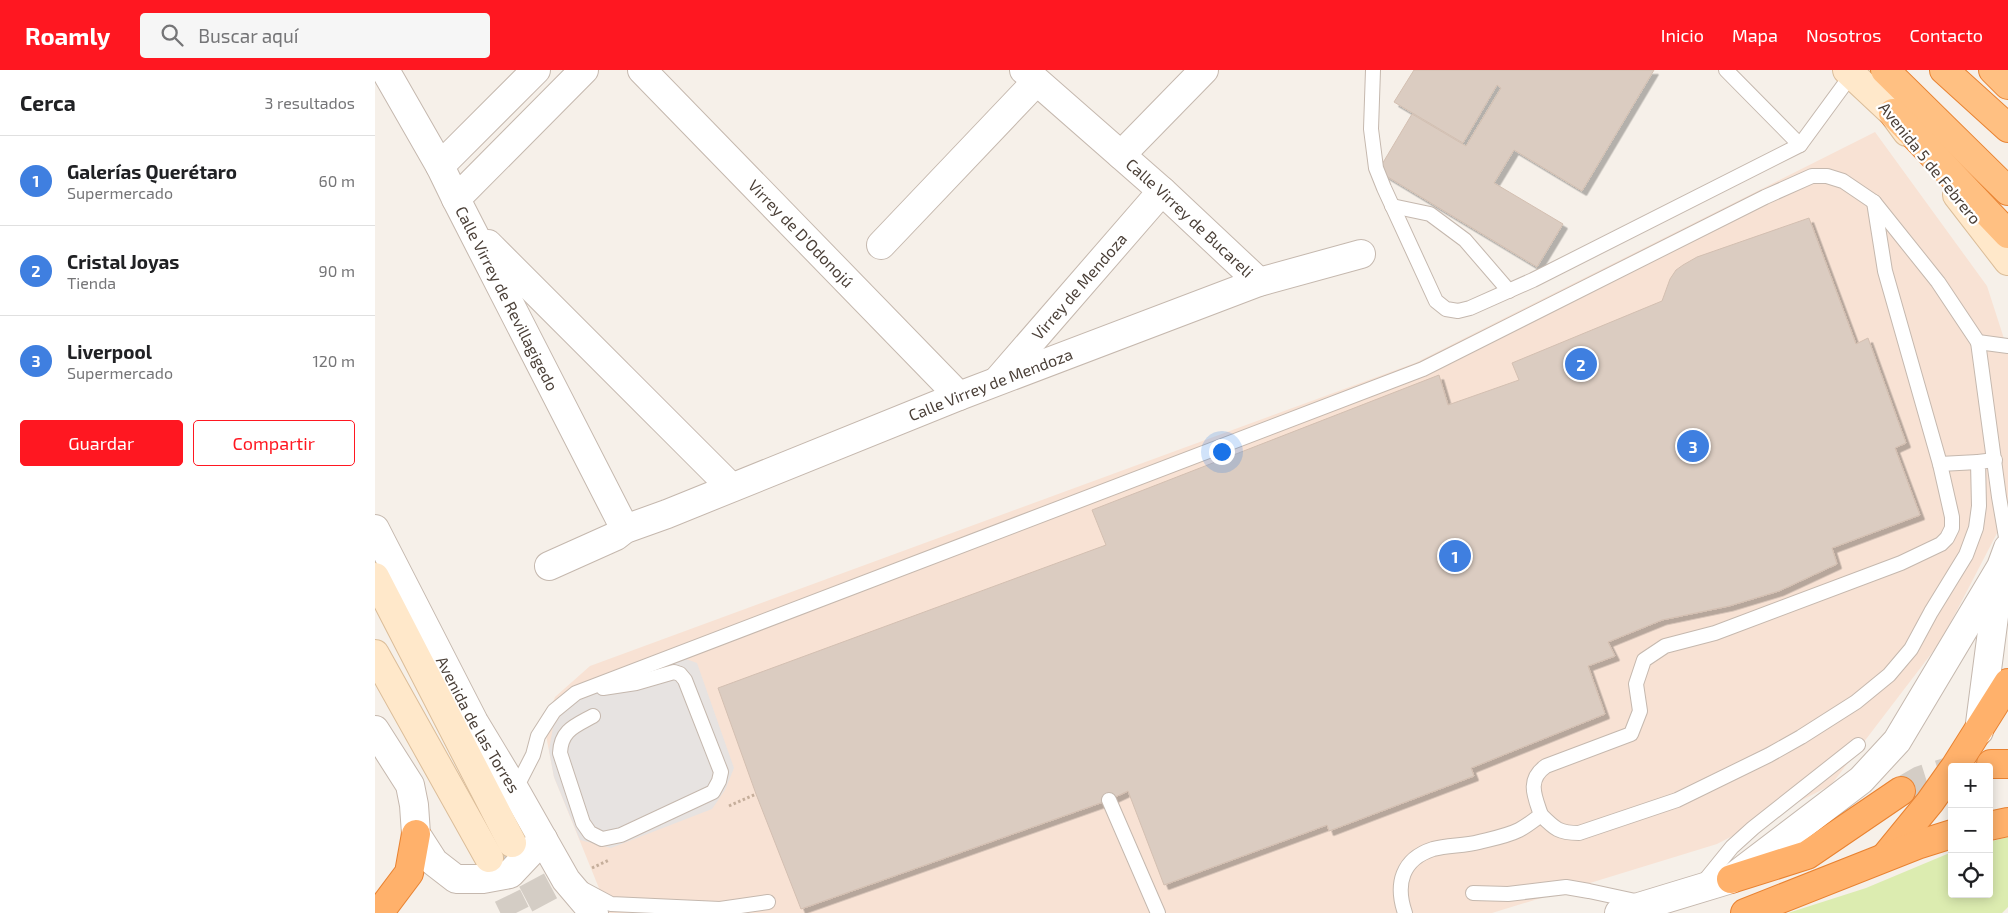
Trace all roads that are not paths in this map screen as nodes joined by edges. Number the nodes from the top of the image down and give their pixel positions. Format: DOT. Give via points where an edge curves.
graph roads {
  1 [pos="385,70"];
  2 [pos="536,70"];
  3 [pos="584,70"];
  4 [pos="643,70"];
  5 [pos="1204,70"];
  6 [pos="1373,70"];
  7 [pos="1725,70"];
  8 [pos="1885,70"];
  9 [pos="1944,70"];
  10 [pos="1993,70"];
  11 [pos="1849,72"];
  12 [pos="1030,76"];
  13 [pos="2008,85"];
  14 [pos="1893,114"];
  15 [pos="2008,128"];
  16 [pos="1800,146"];
  17 [pos="1121,155"];
  18 [pos="441,166"];
  19 [pos="1162,191"];
  20 [pos="2008,191"];
  21 [pos="456,199"];
  22 [pos="1873,202"];
  23 [pos="1392,206"];
  24 [pos="471,226"];
  25 [pos="2008,234"];
  26 [pos="881,245"];
  27 [pos="1361,254"];
  28 [pos="2008,261"];
  29 [pos="1259,282"];
  30 [pos="1509,291"];
  31 [pos="1978,342"];
  32 [pos="2008,346"];
  33 [pos="996,382"];
  34 [pos="959,396"];
  35 [pos="1995,460"];
  36 [pos="1978,462"];
  37 [pos="1940,464"];
  38 [pos="731,487"];
  39 [pos="375,529"];
  40 [pos="625,529"];
  41 [pos="2005,555"];
  42 [pos="549,566"];
  43 [pos="375,577"];
  44 [pos="375,654"];
  45 [pos="2008,683"];
  46 [pos="575,693"];
  47 [pos="593,716"];
  48 [pos="375,731"];
  49 [pos="1979,731"];
  50 [pos="1858,745"];
  51 [pos="1958,763"];
  52 [pos="1948,777"];
  53 [pos="515,790"];
  54 [pos="1901,790"];
  55 [pos="1109,800"];
  56 [pos="1541,815"];
  57 [pos="2008,822"];
  58 [pos="1993,825"];
  59 [pos="416,834"];
  60 [pos="1948,835"];
  61 [pos="543,839"];
  62 [pos="512,843"];
  63 [pos="489,858"];
  64 [pos="1884,858"];
  65 [pos="1731,879"];
  66 [pos="566,880"];
  67 [pos="1699,888"];
  68 [pos="1473,893"];
  69 [pos="768,902"];
  70 [pos="1648,904"];
  71 [pos="379,913"];
  72 [pos="594,913"];
  73 [pos="1158,913"];
  74 [pos="1405,913"];
  75 [pos="1619,913"];
  76 [pos="1745,913"];
  1 -- 18 [label="street, Calle Virrey de Revillagigedo"];
  2 -- 18 [label="street"];
  3 -- 21 [label="street"];
  4 -- 34 [label="street, Virrey de D'Odonojú"];
  5 -- 17 [label="street, Calle Virrey de Bucareli"];
  6 -- 23 [label="lane" via="1371,129 1376,168"];
  7 -- 16 [label="lane"];
  8 -- 20 [label="highway"];
  9 -- 15 [label="highway"];
  10 -- 13 [label="highway"];
  11 -- 14 [label="main road, Avenida 5 de Febrero"];
  11 -- 16 [label="lane"];
  12 -- 17 [label="street, Calle Virrey de Bucareli"];
  12 -- 26 [label="street"];
  14 -- 25 [label="highway"];
  14 -- 28 [label="main road, Avenida 5 de Febrero"];
  16 -- 30 [label="lane"];
  17 -- 19 [label="street, Calle Virrey de Bucareli"];
  18 -- 21 [label="street, Calle Virrey de Revillagigedo"];
  19 -- 29 [label="street, Calle Virrey de Bucareli"];
  19 -- 33 [label="street, Virrey de Mendoza"];
  21 -- 24 [label="street, Calle Virrey de Revillagigedo"];
  22 -- 31 [label="lane" via="1938,282"];
  22 -- 37 [label="lane" via="1885,271"];
  22 -- 46 [label="lane" via="1843,181 1827,176 1797,181 1423,369"];
  23 -- 30 [label="lane" via="1430,214 1465,240"];
  23 -- 30 [label="lane" via="1436,301 1447,310 1471,308"];
  24 -- 38 [label="street"];
  24 -- 40 [label="street, Calle Virrey de Revillagigedo"];
  27 -- 29 [label="street, Calle Virrey de Mendoza"];
  29 -- 33 [label="street, Calle Virrey de Mendoza"];
  31 -- 32 [label="lane"];
  31 -- 35 [label="lane"];
  33 -- 34 [label="street, Calle Virrey de Mendoza"];
  34 -- 38 [label="street, Calle Virrey de Mendoza"];
  35 -- 36 [label="lane"];
  35 -- 41 [label="lane"];
  36 -- 37 [label="lane"];
  36 -- 56 [label="lane" via="1979,506 1966,556 1911,649 1889,675 1856,702 1782,748 1677,800 1579,833 1555,829"];
  37 -- 56 [label="lane" via="1952,517 1952,528 1941,544 1901,563 1769,614 1665,646 1644,660 1637,684 1640,711 1631,734 1537,772 1534,793"];
  38 -- 40 [label="street, Calle Virrey de Mendoza"];
  39 -- 53 [label="street, Avenida de las Torres" via="473,722"];
  40 -- 42 [label="street, Calle Virrey de Mendoza"];
  41 -- 49 [label="street"];
  41 -- 65 [label="street" via="1897,740 1861,780"];
  43 -- 62 [label="main road, Avenida de las Torres"];
  44 -- 63 [label="main road"];
  45 -- 49 [label="highway"];
  46 -- 47 [label="lane" via="636,683 674,672 680,674 721,772 713,792 621,835 602,839 590,833 583,822 560,753 561,741 570,729"];
  46 -- 53 [label="lane" via="554,711 538,736 533,755"];
  48 -- 59 [label="street" via="413,793"];
  49 -- 51 [label="highway"];
  50 -- 67 [label="lane" via="1732,847"];
  52 -- 64 [label="highway"];
  53 -- 61 [label="street, Avenida de las Torres"];
  54 -- 65 [label="highway" via="1807,855"];
  55 -- 73 [label="lane"];
  56 -- 74 [label="lane" via="1519,830 1478,843 1435,849 1420,855 1408,864 1402,876"];
  57 -- 58 [label="highway"];
  59 -- 61 [label="street" via="434,862 456,879 510,874"];
  59 -- 71 [label="highway" via="409,872"];
  60 -- 64 [label="highway"];
  61 -- 66 [label="street, Avenida de las Torres"];
  64 -- 76 [label="highway"];
  65 -- 67 [label="street"];
  66 -- 69 [label="lane" via="611,904 720,908"];
  66 -- 72 [label="street, Avenida de las Torres"];
  67 -- 70 [label="street"];
  68 -- 70 [label="lane" via="1508,894 1566,888"];
  70 -- 75 [label="street"];
}
